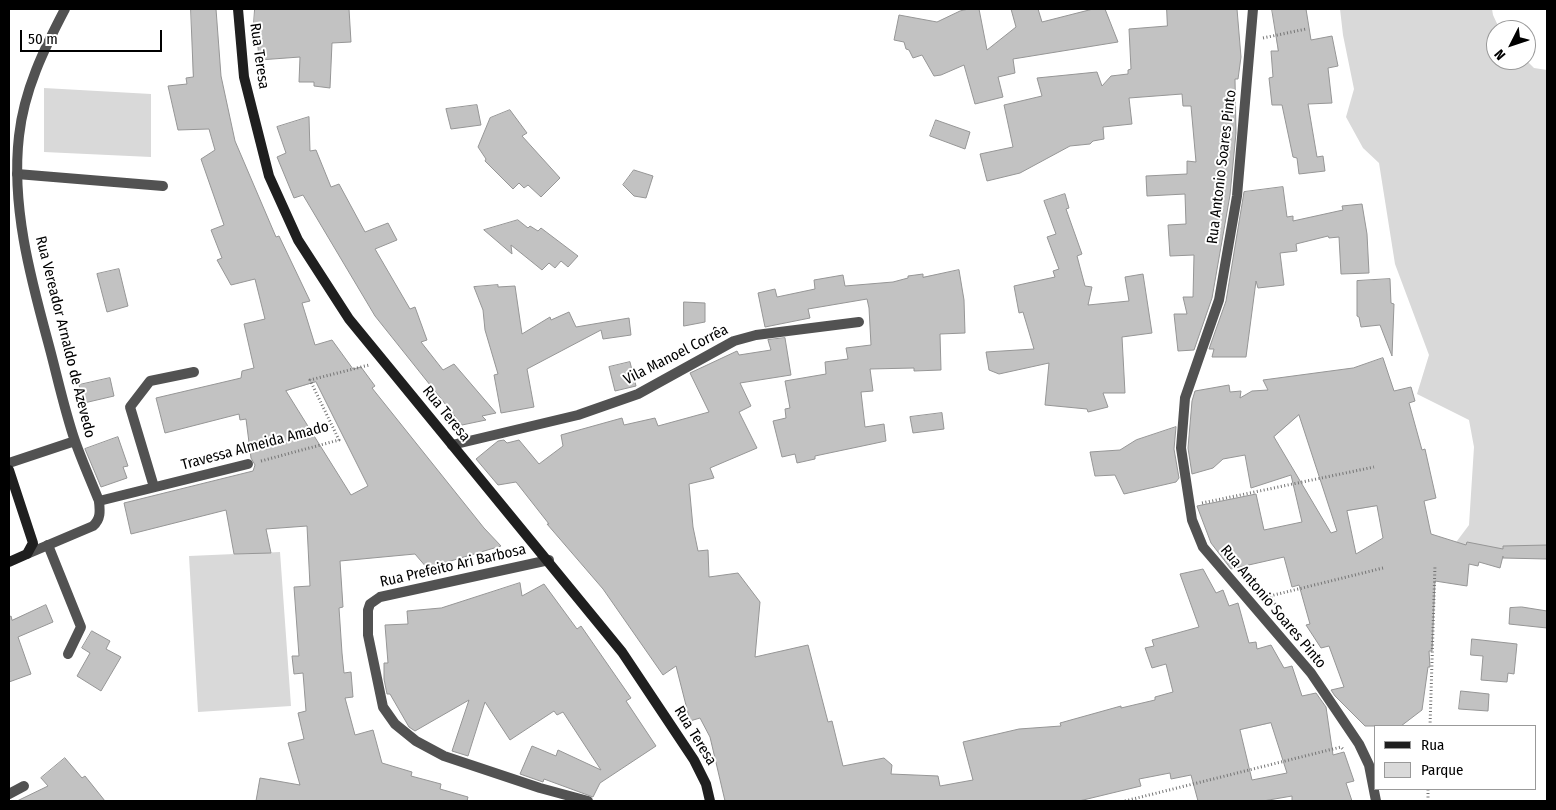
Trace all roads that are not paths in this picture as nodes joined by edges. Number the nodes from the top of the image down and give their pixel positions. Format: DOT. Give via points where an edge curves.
graph roads {
  1 [pos="66,9"];
  2 [pos="238,9"];
  3 [pos="1253,9"];
  4 [pos="17,174"];
  5 [pos="163,186"];
  6 [pos="859,322"];
  7 [pos="194,372"];
  8 [pos="75,440"];
  9 [pos="452,445"];
  10 [pos="9,463"];
  11 [pos="248,464"];
  12 [pos="9,470"];
  13 [pos="154,488"];
  14 [pos="99,502"];
  15 [pos="48,545"];
  16 [pos="26,554"];
  17 [pos="549,560"];
  18 [pos="9,562"];
  19 [pos="68,654"];
  20 [pos="24,786"];
  21 [pos="9,794"];
  22 [pos="588,801"];
  23 [pos="710,801"];
  24 [pos="1376,801"];
  1 -- 4 [label="street, Rua Vereador Arnaldo de Azevedo" via="42,50 29,92 19,136"];
  2 -- 9 [label="main road, Rua Teresa" via="244,77 269,176 298,240 349,319"];
  3 -- 24 [label="street, Rua Antonio Soares Pinto" via="1237,196 1219,300 1185,398 1182,422 1181,448 1192,520 1210,556 1311,673 1359,744 1369,765"];
  4 -- 5 [label="street"];
  4 -- 8 [label="street, Rua Vereador Arnaldo de Azevedo" via="24,244"];
  6 -- 9 [label="street, Vila Manoel Corrêa" via="756,335 734,341 638,394 578,415"];
  7 -- 13 [label="street" via="150,381 130,407"];
  8 -- 10 [label="street"];
  8 -- 14 [label="street, Rua Vereador Arnaldo de Azevedo"];
  9 -- 17 [label="main road, Rua Teresa"];
  11 -- 13 [label="street, Travessa Almeida Amado"];
  12 -- 16 [label="main road" via="33,543"];
  13 -- 14 [label="street, Travessa Almeida Amado"];
  14 -- 15 [label="street" via="98,521 93,526"];
  15 -- 16 [label="street"];
  15 -- 19 [label="street" via="81,627"];
  16 -- 18 [label="main road"];
  17 -- 22 [label="street, Rua Prefeito Ari Barbosa" via="380,597 370,604 368,610 368,635 383,707 395,724 416,741 444,756"];
  17 -- 23 [label="main road, Rua Teresa" via="622,652 694,760"];
  20 -- 21 [label="street"];
}
